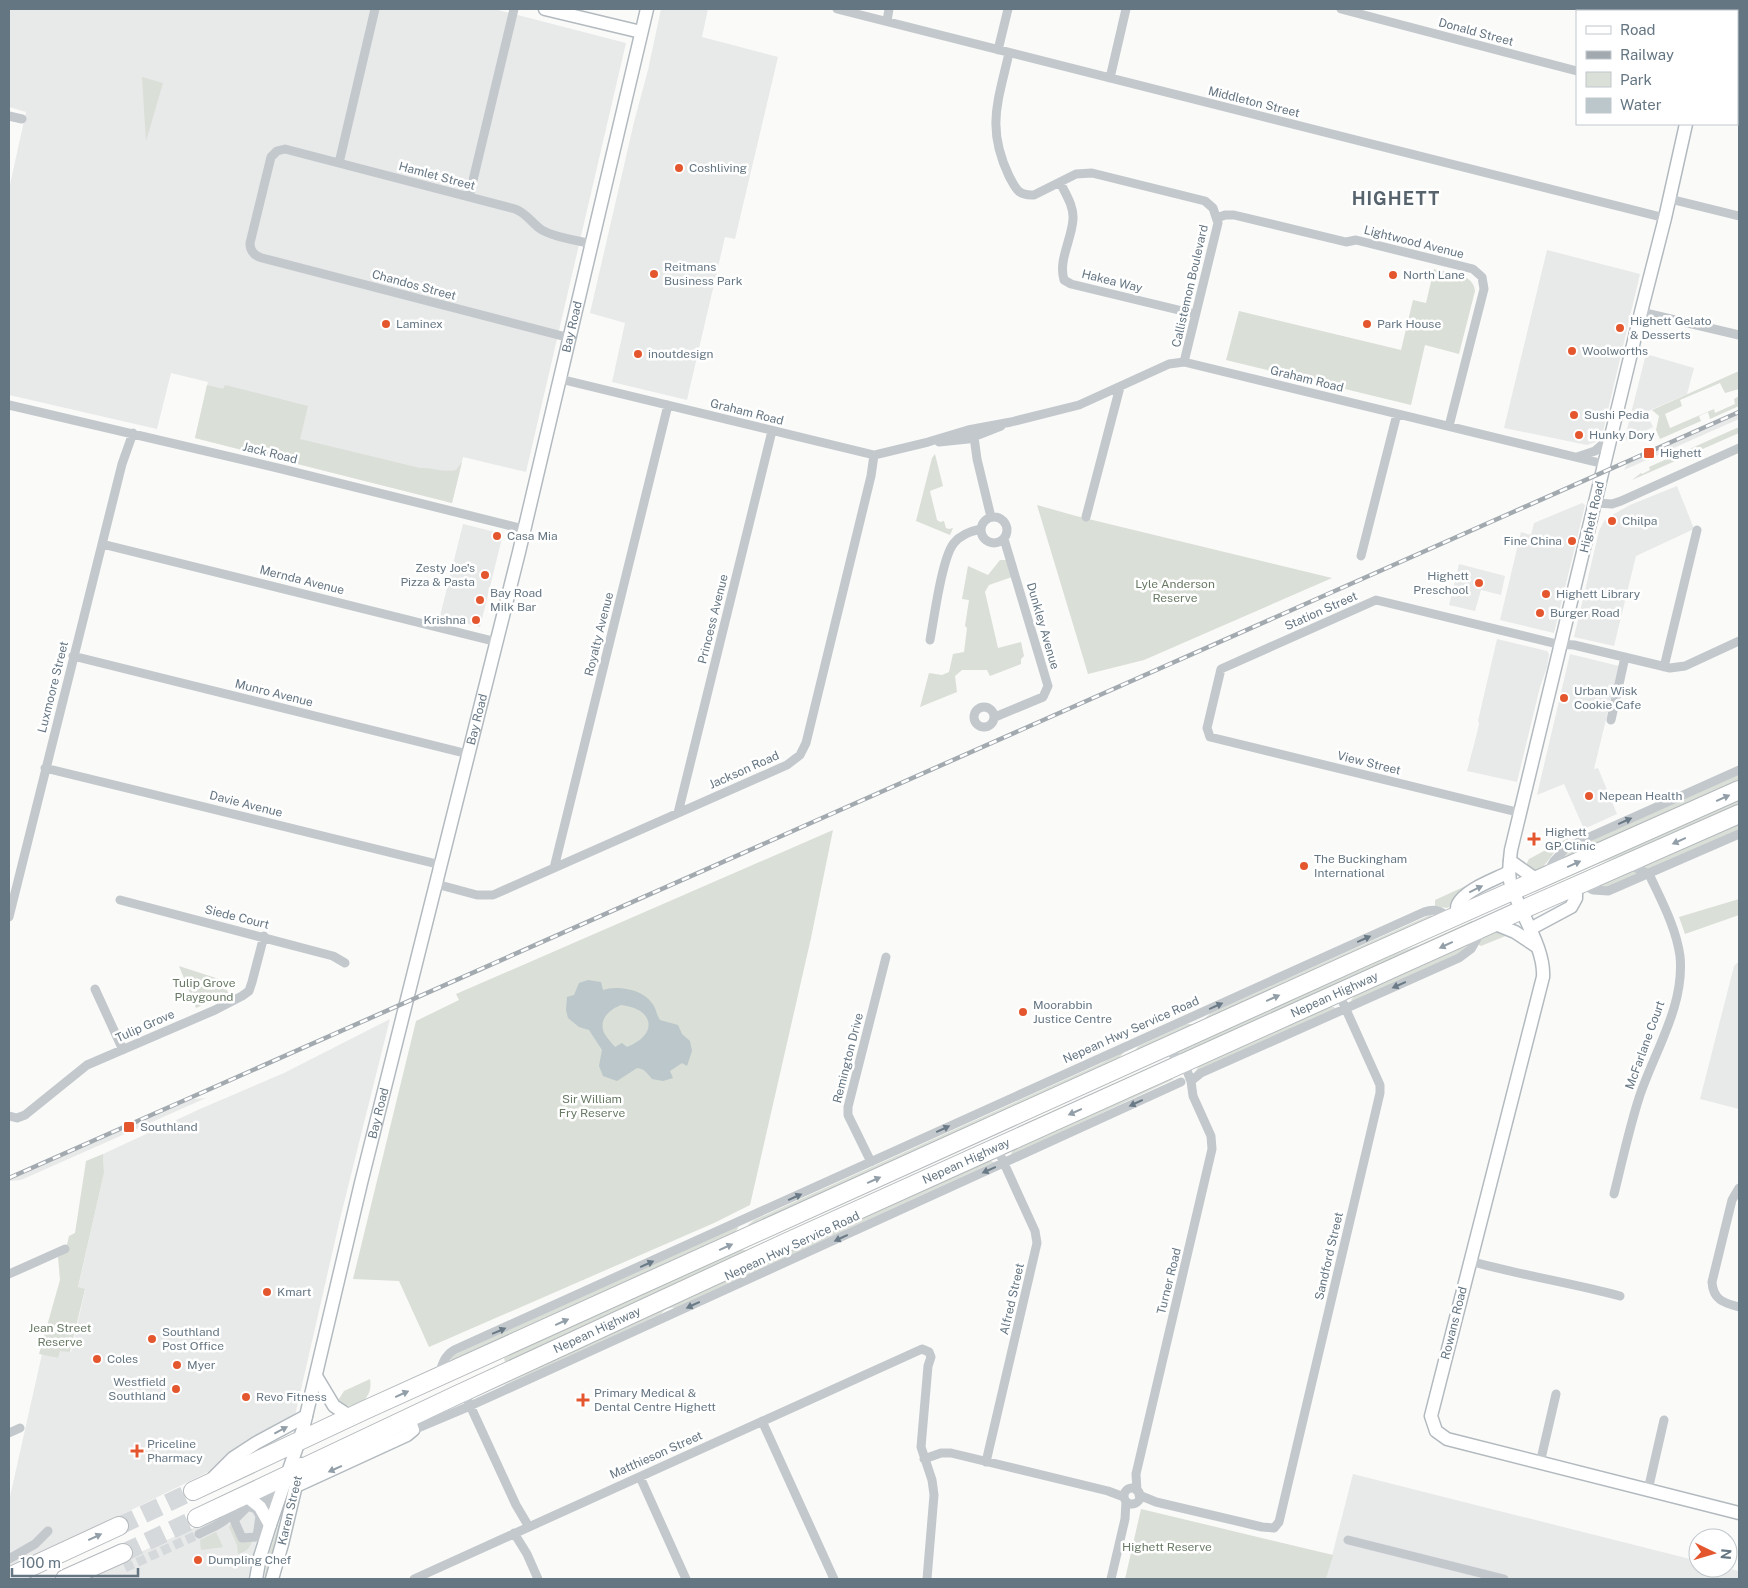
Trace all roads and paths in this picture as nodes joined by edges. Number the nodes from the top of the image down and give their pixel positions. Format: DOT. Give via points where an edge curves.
graph roads {
  1 [pos="375,9"];
  2 [pos="514,9"];
  3 [pos="545,9"];
  4 [pos="647,9"];
  5 [pos="837,9"];
  6 [pos="889,9"];
  7 [pos="1008,9"];
  8 [pos="1126,9"];
  9 [pos="1340,9"];
  10 [pos="886,21"];
  11 [pos="641,32"];
  12 [pos="998,50"];
  13 [pos="1009,53"];
  14 [pos="1576,71"];
  15 [pos="1110,78"];
  16 [pos="9,116"];
  17 [pos="22,119"];
  18 [pos="1686,125"];
  19 [pos="339,163"];
  20 [pos="1060,182"];
  21 [pos="469,197"];
  22 [pos="1670,200"];
  23 [pos="1739,216"];
  24 [pos="1217,218"];
  25 [pos="1665,218"];
  26 [pos="592,244"];
  27 [pos="253,253"];
  28 [pos="1640,312"];
  29 [pos="1195,314"];
  30 [pos="1739,335"];
  31 [pos="570,338"];
  32 [pos="1184,362"];
  33 [pos="560,379"];
  34 [pos="1120,387"];
  35 [pos="1106,393"];
  36 [pos="9,405"];
  37 [pos="668,405"];
  38 [pos="1397,414"];
  39 [pos="1112,416"];
  40 [pos="1450,426"];
  41 [pos="772,431"];
  42 [pos="130,432"];
  43 [pos="970,435"];
  44 [pos="1611,438"];
  45 [pos="1739,448"];
  46 [pos="874,455"];
  47 [pos="1577,457"];
  48 [pos="1604,464"];
  49 [pos="1596,503"];
  50 [pos="1086,517"];
  51 [pos="996,518"];
  52 [pos="524,529"];
  53 [pos="981,529"];
  54 [pos="1697,530"];
  55 [pos="1004,539"];
  56 [pos="102,544"];
  57 [pos="1361,556"];
  58 [pos="930,640"];
  59 [pos="1739,641"];
  60 [pos="496,642"];
  61 [pos="1562,644"];
  62 [pos="74,656"];
  63 [pos="1626,657"];
  64 [pos="1664,667"];
  65 [pos="994,717"];
  66 [pos="1611,720"];
  67 [pos="1210,737"];
  68 [pos="468,754"];
  69 [pos="45,768"];
  70 [pos="1739,770"];
  71 [pos="1739,790"];
  72 [pos="678,813"];
  73 [pos="1521,814"];
  74 [pos="1739,814"];
  75 [pos="1739,834"];
  76 [pos="1627,864"];
  77 [pos="441,865"];
  78 [pos="1509,866"];
  79 [pos="554,868"];
  80 [pos="1649,874"];
  81 [pos="1541,879"];
  82 [pos="436,884"];
  83 [pos="1578,885"];
  84 [pos="1514,890"];
  85 [pos="120,900"];
  86 [pos="1474,908"];
  87 [pos="1522,910"];
  88 [pos="9,917"];
  89 [pos="1454,918"];
  90 [pos="1488,925"];
  91 [pos="1530,930"];
  92 [pos="264,936"];
  93 [pos="1536,946"];
  94 [pos="886,957"];
  95 [pos="345,963"];
  96 [pos="95,989"];
  97 [pos="1342,1001"];
  98 [pos="1192,1017"];
  99 [pos="1212,1026"];
  100 [pos="1133,1043"];
  101 [pos="1165,1048"];
  102 [pos="123,1050"];
  103 [pos="1124,1066"];
  104 [pos="1178,1072"];
  105 [pos="1191,1080"];
  106 [pos="1193,1096"];
  107 [pos="9,1116"];
  108 [pos="1001,1155"];
  109 [pos="871,1162"];
  110 [pos="1739,1188"];
  111 [pos="1614,1194"];
  112 [pos="743,1230"];
  113 [pos="65,1249"];
  114 [pos="755,1257"];
  115 [pos="1470,1261"];
  116 [pos="9,1274"];
  117 [pos="1620,1296"];
  118 [pos="1739,1307"];
  119 [pos="316,1376"];
  120 [pos="1556,1394"];
  121 [pos="468,1399"];
  122 [pos="306,1416"];
  123 [pos="351,1417"];
  124 [pos="1664,1420"];
  125 [pos="762,1421"];
  126 [pos="20,1428"];
  127 [pos="9,1433"];
  128 [pos="301,1437"];
  129 [pos="924,1459"];
  130 [pos="986,1462"];
  131 [pos="1540,1462"];
  132 [pos="640,1476"];
  133 [pos="294,1477"];
  134 [pos="208,1483"];
  135 [pos="1648,1490"];
  136 [pos="192,1491"];
  137 [pos="1131,1496"];
  138 [pos="239,1498"];
  139 [pos="1739,1513"];
  140 [pos="270,1524"];
  141 [pos="119,1526"];
  142 [pos="198,1526"];
  143 [pos="521,1530"];
  144 [pos="48,1531"];
  145 [pos="1348,1540"];
  146 [pos="123,1553"];
  147 [pos="13,1557"];
  148 [pos="31,1567"];
  149 [pos="9,1577"];
  150 [pos="65,1579"];
  151 [pos="256,1579"];
  152 [pos="272,1579"];
  153 [pos="414,1579"];
  154 [pos="538,1579"];
  155 [pos="686,1579"];
  156 [pos="834,1579"];
  157 [pos="927,1579"];
  158 [pos="1111,1579"];
  159 [pos="1504,1579"];
  1 -- 19 [label="street"];
  2 -- 21 [label="street"];
  3 -- 11 [label="street"];
  4 -- 11 [label="street, Bay Road"];
  5 -- 10 [label="street, Middleton Street"];
  6 -- 10 [label="street"];
  7 -- 12 [label="street"];
  8 -- 15 [label="street"];
  9 -- 14 [label="street, Donald Street"];
  10 -- 12 [label="street, Middleton Street"];
  11 -- 26 [label="street, Bay Road"];
  12 -- 13 [label="street, Middleton Street"];
  13 -- 15 [label="street, Middleton Street"];
  13 -- 20 [label="street, Callistemon Boulevard" via="996,111 995,130 1000,157 1015,187 1026,196"];
  15 -- 25 [label="street, Middleton Street"];
  16 -- 17 [label="street"];
  18 -- 22 [label="street, Highett Road"];
  19 -- 21 [label="street, Hamlet Street"];
  19 -- 27 [label="street, Hamlet Street" via="282,149 271,157 250,244"];
  20 -- 24 [label="street, Callistemon Boulevard" via="1076,174 1092,173 1205,201"];
  20 -- 29 [label="street, Hakea Way" via="1073,219 1061,271 1064,280"];
  21 -- 26 [label="street, Hamlet Street" via="519,210 545,231"];
  22 -- 23 [label="street"];
  22 -- 25 [label="street, Highett Road"];
  24 -- 29 [label="street, Callistemon Boulevard"];
  24 -- 40 [label="street, Lightwood Avenue" via="1234,215 1346,242 1356,240 1472,269 1482,277 1484,289"];
  25 -- 28 [label="street, Highett Road"];
  26 -- 31 [label="street, Bay Road"];
  27 -- 31 [label="street, Chandos Street"];
  28 -- 30 [label="street"];
  28 -- 44 [label="street, Highett Road"];
  29 -- 32 [label="street, Callistemon Boulevard"];
  31 -- 33 [label="street, Bay Road"];
  32 -- 34 [label="street, Graham Road" via="1170,364"];
  32 -- 38 [label="street, Graham Road"];
  33 -- 37 [label="street, Graham Road"];
  33 -- 52 [label="street, Bay Road"];
  34 -- 35 [label="street, Graham Road"];
  34 -- 39 [label="street"];
  35 -- 39 [label="street"];
  35 -- 43 [label="street, Graham Road" via="1079,405"];
  36 -- 42 [label="street, Jack Road"];
  37 -- 41 [label="street, Graham Road"];
  37 -- 79 [label="street, Royalty Avenue"];
  38 -- 40 [label="street, Graham Road"];
  38 -- 57 [label="street"];
  39 -- 50 [label="street"];
  40 -- 47 [label="street, Graham Road"];
  41 -- 46 [label="street, Graham Road"];
  41 -- 72 [label="street, Princess Avenue"];
  42 -- 52 [label="street, Jack Road"];
  42 -- 56 [label="street, Luxmoore Street"];
  43 -- 46 [label="street, Graham Road"];
  43 -- 51 [label="street"];
  44 -- 47 [label="street" via="1595,451"];
  44 -- 48 [label="street, Highett Road"];
  45 -- 49 [label="street" via="1621,501"];
  46 -- 72 [label="street, Jackson Road" via="804,750 787,765"];
  47 -- 48 [label="street, Graham Road"];
  48 -- 49 [label="street, Highett Road"];
  49 -- 61 [label="street, Highett Road"];
  51 -- 53 [label="street" via="984,522"];
  51 -- 55 [label="street" via="1005,522 1008,528"];
  52 -- 60 [label="street, Bay Road"];
  53 -- 55 [label="street" via="984,539 990,543"];
  53 -- 58 [label="street" via="966,533 950,549"];
  54 -- 64 [label="street"];
  55 -- 65 [label="street, Dunkley Avenue" via="1048,686 1043,697"];
  56 -- 60 [label="street, Mernda Avenue"];
  56 -- 62 [label="street, Luxmoore Street"];
  59 -- 64 [label="street" via="1681,667"];
  60 -- 68 [label="street, Bay Road"];
  61 -- 63 [label="street"];
  61 -- 67 [label="street, Station Street" via="1376,600 1221,669 1207,728"];
  61 -- 73 [label="street, Highett Road"];
  62 -- 68 [label="street, Munro Avenue"];
  62 -- 69 [label="street, Luxmoore Street"];
  63 -- 64 [label="street"];
  63 -- 66 [label="street"];
  67 -- 73 [label="street, View Street"];
  68 -- 77 [label="street, Bay Road"];
  69 -- 77 [label="street, Davie Avenue"];
  69 -- 88 [label="street, Luxmoore Street"];
  81 -- 70 [label="street, one-way" via="1567,847"];
  81 -- 71 [label="highway, Nepean Highway, one-way"];
  72 -- 79 [label="street, Jackson Road"];
  73 -- 78 [label="street, Highett Road"];
  74 -- 76 [label="highway, Nepean Highway, one-way"];
  75 -- 80 [label="street"];
  76 -- 80 [label="street"];
  76 -- 83 [label="highway, Nepean Highway"];
  77 -- 82 [label="street, Bay Road"];
  78 -- 81 [label="street"];
  78 -- 84 [label="street, Highett Road"];
  89 -- 78 [label="street, one-way" via="1458,904 1467,893"];
  79 -- 82 [label="street, Jackson Road" via="489,895"];
  80 -- 83 [label="street" via="1608,891"];
  80 -- 111 [label="street, McFarlane Court" via="1676,936 1680,979 1669,1025 1639,1099"];
  81 -- 84 [label="highway, Nepean Highway"];
  82 -- 119 [label="street, Bay Road"];
  83 -- 87 [label="highway, Nepean Highway"];
  83 -- 91 [label="street" via="1571,907"];
  84 -- 86 [label="highway, Nepean Highway"];
  84 -- 87 [label="street, Highett Road"];
  85 -- 92 [label="street, Siede Court"];
  86 -- 89 [label="highway, Nepean Highway"];
  86 -- 90 [label="highway"];
  87 -- 90 [label="highway, Nepean Highway"];
  87 -- 91 [label="street, Rowans Road"];
  98 -- 89 [label="street, Nepean Hwy Service Road, one-way" via="1424,912 1434,910"];
  99 -- 89 [label="highway, Nepean Highway, one-way"];
  90 -- 93 [label="street" via="1515,932"];
  90 -- 97 [label="highway, Nepean Highway, one-way"];
  91 -- 93 [label="street, Rowans Road"];
  92 -- 95 [label="street, Siede Court" via="333,956"];
  92 -- 102 [label="street, Tulip Grove" via="249,991 232,1002"];
  93 -- 115 [label="street, Rowans Road" via="1543,965 1543,977"];
  94 -- 109 [label="street, Remington Drive" via="848,1107 848,1115"];
  96 -- 102 [label="street"];
  97 -- 104 [label="highway, Nepean Highway"];
  97 -- 105 [label="street"];
  97 -- 137 [label="street, Sandford Street" via="1380,1085 1380,1094 1279,1522 1274,1528 1262,1528"];
  98 -- 99 [label="street"];
  98 -- 100 [label="street, Nepean Hwy Service Road"];
  99 -- 101 [label="highway, Nepean Highway"];
  100 -- 103 [label="street"];
  109 -- 100 [label="street, Nepean Hwy Service Road, one-way"];
  101 -- 103 [label="highway, Nepean Highway"];
  101 -- 104 [label="street, Turner Road"];
  102 -- 107 [label="street, Tulip Grove" via="87,1065 25,1115"];
  112 -- 103 [label="highway, Nepean Highway, one-way"];
  104 -- 105 [label="street, Turner Road"];
  104 -- 106 [label="street, Turner Road"];
  104 -- 108 [label="highway, Nepean Highway, one-way"];
  105 -- 106 [label="street, Turner Road"];
  106 -- 137 [label="street, Turner Road" via="1212,1136 1212,1156"];
  108 -- 114 [label="highway, Nepean Highway"];
  108 -- 121 [label="street, Nepean Hwy Service Road, one-way"];
  108 -- 130 [label="street, Alfred Street" via="1037,1242"];
  112 -- 109 [label="street, Nepean Hwy Service Road, one-way"];
  110 -- 118 [label="street" via="1732,1200 1712,1282 1718,1299"];
  112 -- 114 [label="highway"];
  123 -- 112 [label="highway, Nepean Highway, one-way"];
  113 -- 116 [label="street"];
  114 -- 121 [label="highway, Nepean Highway"];
  115 -- 117 [label="street"];
  115 -- 131 [label="street, Rowans Road" via="1433,1406 1432,1424 1447,1439"];
  119 -- 122 [label="street, Bay Road"];
  119 -- 123 [label="street" via="334,1406"];
  120 -- 131 [label="street"];
  121 -- 133 [label="highway, Nepean Highway, one-way"];
  121 -- 143 [label="street" via="516,1505"];
  122 -- 128 [label="street, Bay Road"];
  134 -- 122 [label="street, one-way" via="233,1458"];
  123 -- 128 [label="highway, Nepean Highway"];
  124 -- 135 [label="street"];
  125 -- 129 [label="street, Matthieson Street" via="910,1354 927,1350 921,1440"];
  125 -- 132 [label="street, Matthieson Street"];
  125 -- 156 [label="street"];
  126 -- 127 [label="street"];
  128 -- 133 [label="street, Bay Road"];
  128 -- 134 [label="highway, Nepean Highway"];
  129 -- 130 [label="street" via="942,1452"];
  129 -- 157 [label="street" via="934,1495"];
  130 -- 137 [label="street"];
  131 -- 135 [label="street, Rowans Road"];
  132 -- 143 [label="street, Matthieson Street"];
  132 -- 155 [label="street"];
  133 -- 138 [label="highway, Nepean Highway"];
  133 -- 140 [label="street, Karen Street"];
  133 -- 152 [label="street, Karen Street"];
  134 -- 136 [label="highway, Nepean Highway"];
  135 -- 139 [label="street, Rowans Road"];
  137 -- 158 [label="street, Turner Road"];
  138 -- 140 [label="street" via="260,1508"];
  138 -- 142 [label="highway, Nepean Highway"];
  140 -- 151 [label="street, Karen Street"];
  148 -- 141 [label="highway, one-way"];
  143 -- 153 [label="street, Matthieson Street"];
  143 -- 154 [label="street" via="526,1554"];
  144 -- 147 [label="street" via="35,1544"];
  145 -- 159 [label="street"];
  146 -- 150 [label="highway"];
  147 -- 148 [label="street"];
  148 -- 149 [label="highway"];
}
